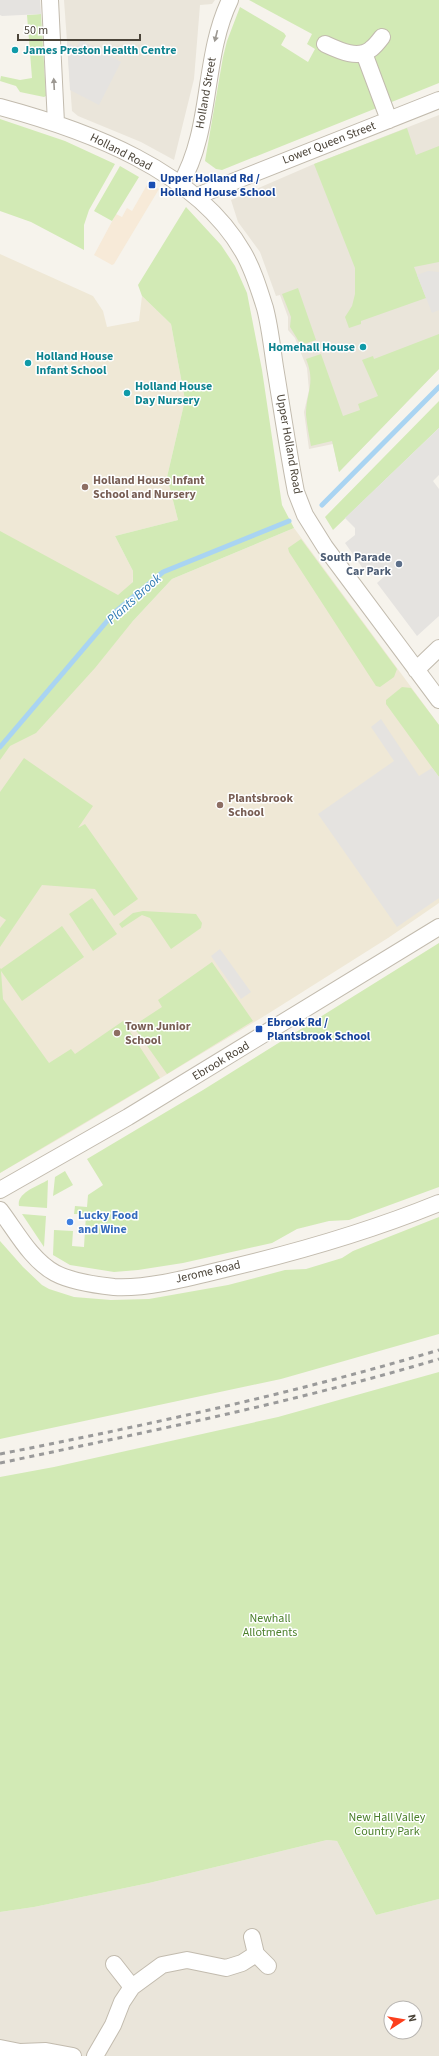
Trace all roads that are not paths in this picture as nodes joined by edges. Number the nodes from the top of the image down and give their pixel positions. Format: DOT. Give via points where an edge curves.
graph roads {
  1 [pos="50,0"];
  2 [pos="230,0"];
  3 [pos="382,37"];
  4 [pos="325,44"];
  5 [pos="364,53"];
  6 [pos="439,100"];
  7 [pos="0,107"];
  8 [pos="390,120"];
  9 [pos="56,123"];
  10 [pos="180,185"];
  11 [pos="197,196"];
  12 [pos="250,267"];
  13 [pos="439,648"];
  14 [pos="416,670"];
  15 [pos="439,700"];
  16 [pos="439,927"];
  17 [pos="0,1190"];
  18 [pos="439,1203"];
  19 [pos="0,1210"];
  20 [pos="252,1937"];
  21 [pos="256,1954"];
  22 [pos="114,1964"];
  23 [pos="268,1966"];
  24 [pos="132,1987"];
  25 [pos="0,2048"];
  26 [pos="73,2056"];
  27 [pos="95,2056"];
  9 -- 1 [label="street, one-way"];
  2 -- 10 [label="street, Holland Street, one-way" via="215,38 196,144"];
  3 -- 5 [label="street"];
  4 -- 5 [label="street" via="342,52"];
  5 -- 8 [label="street"];
  6 -- 8 [label="street, Lower Queen Street"];
  7 -- 9 [label="street, Holland Road"];
  8 -- 11 [label="street, Lower Queen Street"];
  9 -- 10 [label="street, Holland Road" via="97,138"];
  10 -- 11 [label="street, Holland Road"];
  11 -- 12 [label="street, Holland Road" via="231,234"];
  12 -- 14 [label="street, Upper Holland Road" via="268,322 289,455 300,504 310,526"];
  13 -- 14 [label="street"];
  14 -- 15 [label="street, Upper Holland Road"];
  16 -- 17 [label="street, Ebrook Road" via="135,1113"];
  18 -- 19 [label="street, Jerome Road" via="397,1220 282,1255 185,1279 115,1287 73,1280 55,1273 38,1260"];
  20 -- 21 [label="street"];
  21 -- 23 [label="street"];
  21 -- 24 [label="street" via="242,1963 226,1968 187,1960 177,1961 162,1965"];
  22 -- 24 [label="street"];
  24 -- 27 [label="street"];
  25 -- 26 [label="street" via="20,2052 46,2051"];
}
